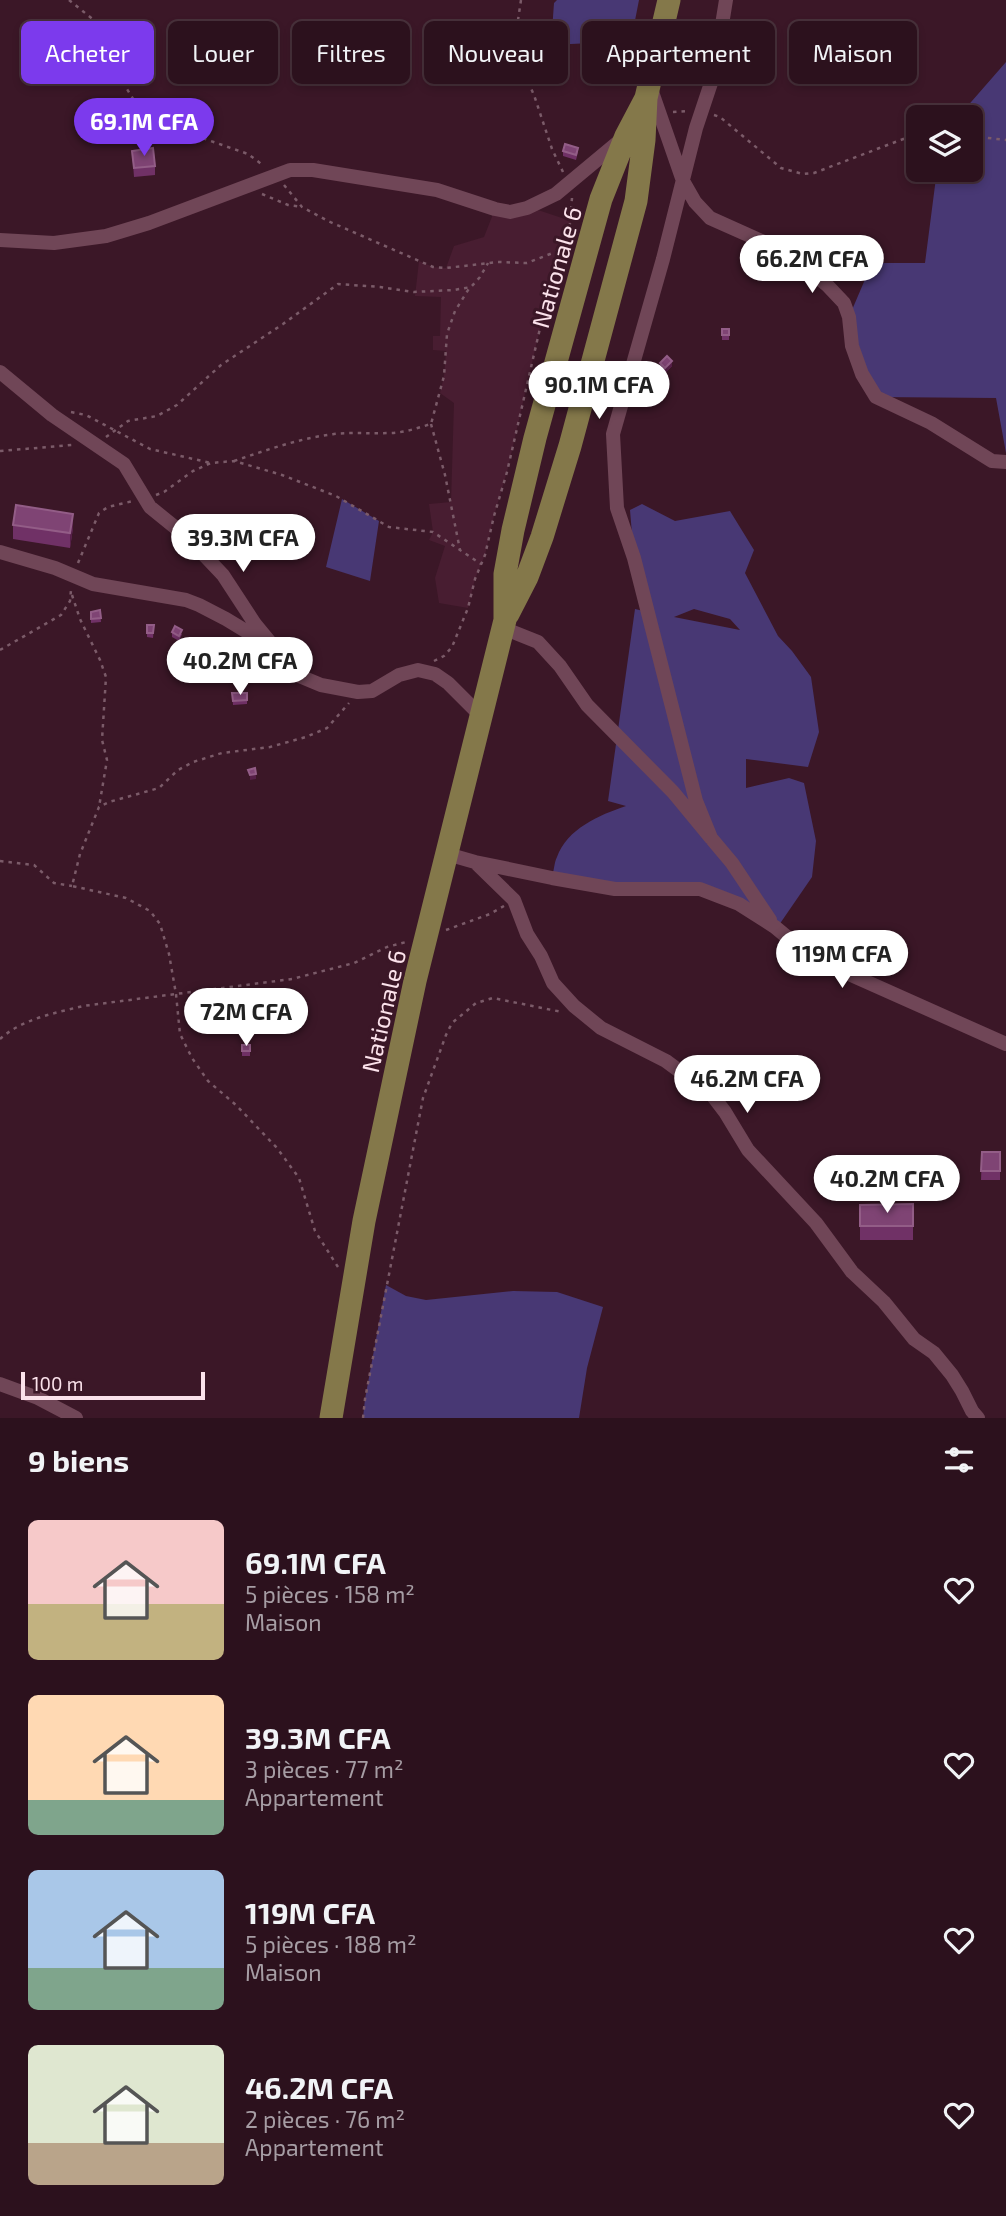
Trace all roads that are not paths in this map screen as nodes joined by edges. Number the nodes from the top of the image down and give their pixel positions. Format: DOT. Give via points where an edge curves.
graph roads {
  1 [pos="669,0"];
  2 [pos="726,0"];
  3 [pos="651,98"];
  4 [pos="626,136"];
  5 [pos="683,181"];
  6 [pos="0,240"];
  7 [pos="0,372"];
  8 [pos="1006,462"];
  9 [pos="0,552"];
  10 [pos="504,624"];
  11 [pos="277,650"];
  12 [pos="481,716"];
  13 [pos="711,838"];
  14 [pos="447,853"];
  15 [pos="475,862"];
  16 [pos="775,927"];
  17 [pos="1006,1044"];
  18 [pos="0,1384"];
  19 [pos="76,1418"];
  20 [pos="331,1418"];
  21 [pos="978,1418"];
  1 -- 3 [label="main road, Nationale 6"];
  2 -- 5 [label="street" via="714,74"];
  3 -- 4 [label="main road, Nationale 6"];
  3 -- 5 [label="street"];
  3 -- 10 [label="main road, Nationale 6" via="641,178 605,318 542,537"];
  4 -- 6 [label="street" via="556,194 510,212 437,190 290,170 106,236 54,243"];
  4 -- 10 [label="main road, Nationale 6" via="601,199 529,465 505,574"];
  5 -- 8 [label="street" via="710,218 786,252 844,303 852,346 876,397 992,461"];
  5 -- 13 [label="street" via="613,434 617,508 696,801"];
  7 -- 11 [label="street" via="48,412 124,464 150,507 223,575"];
  9 -- 11 [label="street" via="93,584 186,600"];
  10 -- 12 [label="main road, Nationale 6"];
  10 -- 13 [label="street" via="538,642 587,705"];
  11 -- 12 [label="street" via="297,675 358,692 372,691 418,670 435,674"];
  12 -- 14 [label="main road, Nationale 6"];
  13 -- 16 [label="street"];
  14 -- 15 [label="street"];
  14 -- 20 [label="main road, Nationale 6" via="364,1221"];
  15 -- 16 [label="street" via="615,889 700,889 739,904"];
  15 -- 21 [label="street" via="513,900 553,983 601,1028 666,1061 712,1095 748,1150 816,1223 852,1272 914,1339 934,1353"];
  16 -- 17 [label="street" via="811,957"];
  18 -- 19 [label="street"];
}
